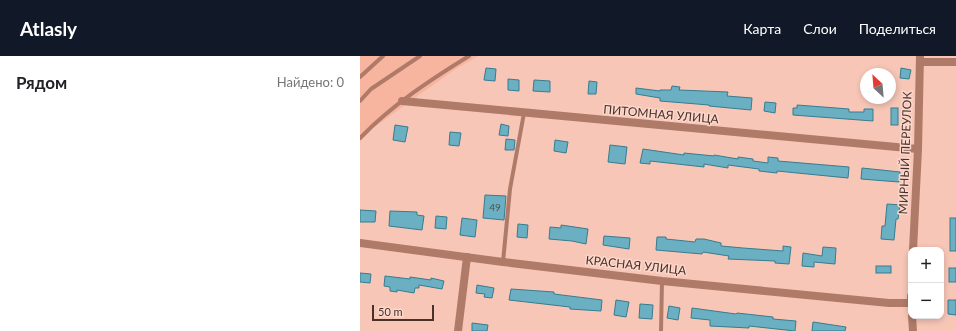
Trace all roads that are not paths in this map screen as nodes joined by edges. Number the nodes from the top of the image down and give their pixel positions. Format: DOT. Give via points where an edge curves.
graph roads {
  1 [pos="383,56"];
  2 [pos="420,56"];
  3 [pos="469,56"];
  4 [pos="461,58"];
  5 [pos="920,59"];
  6 [pos="956,62"];
  7 [pos="360,77"];
  8 [pos="360,101"];
  9 [pos="402,101"];
  10 [pos="524,113"];
  11 [pos="360,138"];
  12 [pos="918,149"];
  13 [pos="360,243"];
  14 [pos="913,247"];
  15 [pos="467,257"];
  16 [pos="503,262"];
  17 [pos="662,280"];
  18 [pos="908,302"];
  19 [pos="912,319"];
  20 [pos="458,331"];
  21 [pos="661,331"];
  22 [pos="913,331"];
  1 -- 7 [label="lane"];
  2 -- 8 [label="lane" via="371,89"];
  3 -- 4 [label="lane"];
  4 -- 9 [label="lane"];
  5 -- 6 [label="street"];
  5 -- 12 [label="street, МИРНЫЙ ПЕРЕУЛОК"];
  9 -- 10 [label="street, ПИТОМНАЯ УЛИЦА"];
  9 -- 11 [label="lane" via="378,119"];
  10 -- 12 [label="street, ПИТОМНАЯ УЛИЦА"];
  10 -- 16 [label="lane" via="510,189"];
  12 -- 14 [label="street, МИРНЫЙ ПЕРЕУЛОК"];
  13 -- 15 [label="street, КРАСНАЯ УЛИЦА"];
  15 -- 16 [label="street, КРАСНАЯ УЛИЦА"];
  15 -- 20 [label="street"];
  16 -- 17 [label="street, КРАСНАЯ УЛИЦА"];
  17 -- 18 [label="street, КРАСНАЯ УЛИЦА" via="889,303"];
  17 -- 21 [label="lane"];
  19 -- 22 [label="street"];
}
